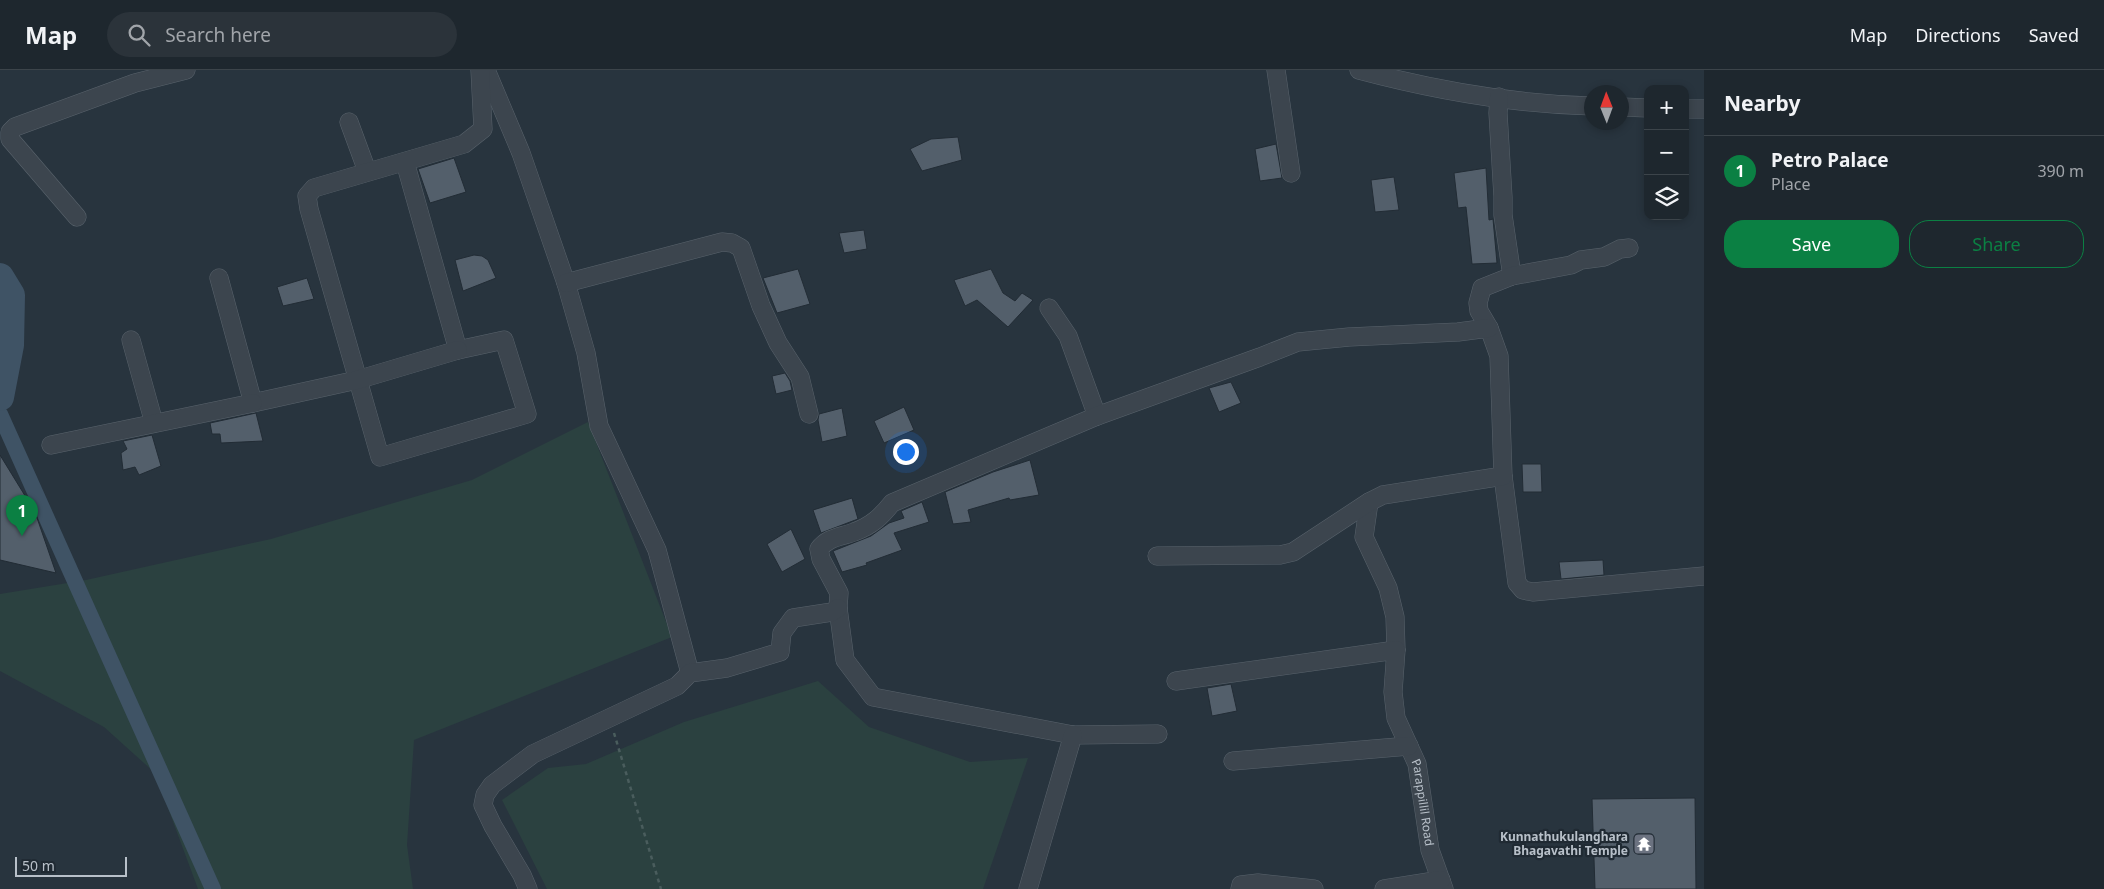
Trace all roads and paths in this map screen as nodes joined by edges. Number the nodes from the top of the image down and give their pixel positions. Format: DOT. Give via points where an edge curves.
graph roads {
  1 [pos="186,70"];
  2 [pos="480,70"];
  3 [pos="486,70"];
  4 [pos="1276,70"];
  5 [pos="1359,70"];
  6 [pos="1499,97"];
  7 [pos="1584,106"];
  8 [pos="1629,107"];
  9 [pos="1644,108"];
  10 [pos="1689,109"];
  11 [pos="1704,109"];
  12 [pos="349,122"];
  13 [pos="405,162"];
  14 [pos="368,171"];
  15 [pos="1290,173"];
  16 [pos="76,218"];
  17 [pos="1629,248"];
  18 [pos="1512,276"];
  19 [pos="219,278"];
  20 [pos="566,283"];
  21 [pos="1049,308"];
  22 [pos="1488,328"];
  23 [pos="131,340"];
  24 [pos="458,350"];
  25 [pos="357,380"];
  26 [pos="253,403"];
  27 [pos="809,414"];
  28 [pos="1097,416"];
  29 [pos="154,423"];
  30 [pos="51,445"];
  31 [pos="1504,476"];
  32 [pos="1369,502"];
  33 [pos="1157,556"];
  34 [pos="1704,576"];
  35 [pos="838,608"];
  36 [pos="1396,650"];
  37 [pos="690,673"];
  38 [pos="1176,681"];
  39 [pos="610,718"];
  40 [pos="1158,734"];
  41 [pos="1073,735"];
  42 [pos="1408,746"];
  43 [pos="1233,761"];
  44 [pos="1443,884"];
  45 [pos="528,889"];
  46 [pos="661,889"];
  47 [pos="1028,889"];
  48 [pos="1240,889"];
  49 [pos="1314,889"];
  50 [pos="1384,889"];
  1 -- 16 [label="street" via="135,83 14,127 10,132 10,139"];
  2 -- 13 [label="street" via="483,129 464,144"];
  3 -- 20 [label="street" via="521,153"];
  4 -- 15 [label="street"];
  5 -- 6 [label="street"];
  6 -- 7 [label="street"];
  6 -- 18 [label="street" via="1503,215"];
  8 -- 9 [label="street"];
  10 -- 11 [label="street"];
  12 -- 14 [label="street"];
  13 -- 14 [label="street"];
  13 -- 24 [label="street"];
  14 -- 25 [label="street" via="314,188 308,196"];
  17 -- 18 [label="street" via="1571,265"];
  18 -- 22 [label="street" via="1482,288 1479,311"];
  19 -- 26 [label="street"];
  20 -- 27 [label="street" via="722,242 732,243 741,248 761,306 778,343 800,378"];
  20 -- 37 [label="street" via="586,353 599,426 657,550"];
  21 -- 28 [label="street" via="1068,336"];
  22 -- 28 [label="street" via="1298,342"];
  22 -- 31 [label="street" via="1499,356"];
  23 -- 29 [label="street"];
  24 -- 25 [label="street"];
  24 -- 25 [label="street" via="504,340 527,414 380,457"];
  25 -- 26 [label="street"];
  26 -- 29 [label="street"];
  28 -- 35 [label="street" via="892,504 878,520 855,532 825,541 819,548 821,559 839,594"];
  29 -- 30 [label="street"];
  31 -- 32 [label="street" via="1383,495"];
  31 -- 34 [label="street" via="1517,583 1523,590 1533,592"];
  32 -- 33 [label="street" via="1294,552 1280,555"];
  32 -- 36 [label="street, Parappillil Road" via="1364,536 1388,588 1395,617"];
  35 -- 37 [label="street" via="832,612 793,618 782,633 780,652 727,668"];
  35 -- 41 [label="street" via="844,660 873,697"];
  36 -- 38 [label="street"];
  36 -- 42 [label="street, Parappillil Road" via="1393,692 1396,718"];
  37 -- 39 [label="street" via="677,686"];
  39 -- 45 [label="street" via="534,754 492,785 485,795 483,805"];
  39 -- 46 [label="path"];
  40 -- 41 [label="street"];
  41 -- 47 [label="street"];
  42 -- 43 [label="street"];
  42 -- 44 [label="street, Parappillil Road" via="1416,764 1430,850"];
  44 -- 50 [label="street"];
  48 -- 49 [label="street" via="1240,885 1258,883"];
}
